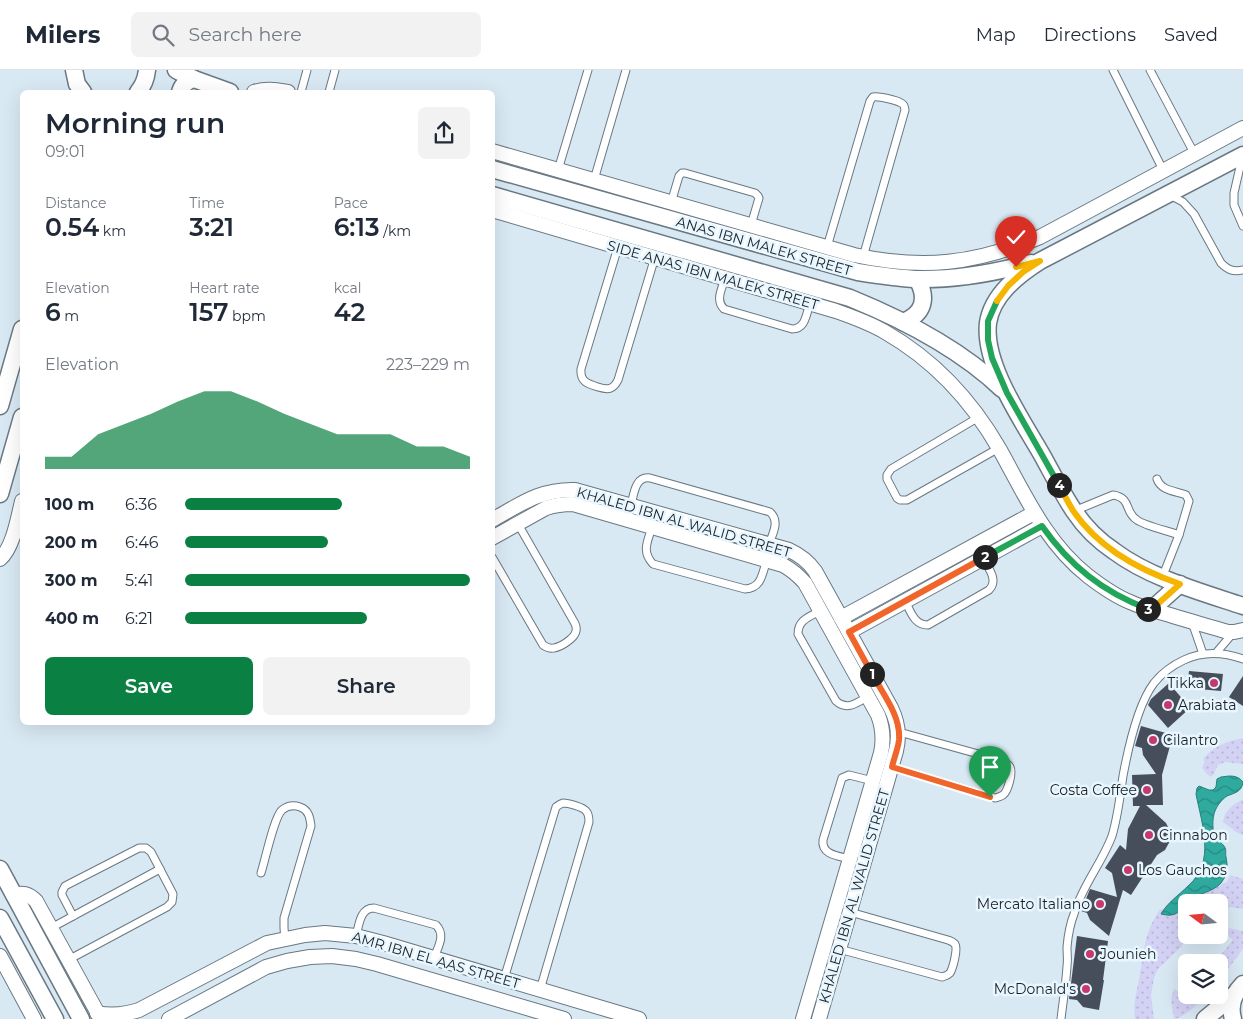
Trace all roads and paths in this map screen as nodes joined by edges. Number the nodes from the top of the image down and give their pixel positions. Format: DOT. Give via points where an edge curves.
graph roads {
  1 [pos="147,70"];
  2 [pos="176,70"];
  3 [pos="307,70"];
  4 [pos="336,70"];
  5 [pos="588,70"];
  6 [pos="626,70"];
  7 [pos="1113,70"];
  8 [pos="1150,70"];
  9 [pos="74,72"];
  10 [pos="194,79"];
  11 [pos="74,90"];
  12 [pos="82,90"];
  13 [pos="140,90"];
  14 [pos="181,90"];
  15 [pos="224,90"];
  16 [pos="302,90"];
  17 [pos="330,90"];
  18 [pos="1243,128"];
  19 [pos="495,152"];
  20 [pos="1194,153"];
  21 [pos="1243,155"];
  22 [pos="495,170"];
  23 [pos="558,170"];
  24 [pos="1163,170"];
  25 [pos="594,180"];
  26 [pos="1168,194"];
  27 [pos="495,196"];
  28 [pos="671,202"];
  29 [pos="495,211"];
  30 [pos="751,225"];
  31 [pos="1243,226"];
  32 [pos="618,246"];
  33 [pos="827,247"];
  34 [pos="654,257"];
  35 [pos="863,257"];
  36 [pos="1040,261"];
  37 [pos="1243,270"];
  38 [pos="725,278"];
  39 [pos="917,279"];
  40 [pos="810,303"];
  41 [pos="903,322"];
  42 [pos="20,336"];
  43 [pos="1007,393"];
  44 [pos="0,406"];
  45 [pos="979,417"];
  46 [pos="20,424"];
  47 [pos="998,448"];
  48 [pos="1157,479"];
  49 [pos="0,494"];
  50 [pos="631,505"];
  51 [pos="20,508"];
  52 [pos="511,510"];
  53 [pos="1074,512"];
  54 [pos="1034,513"];
  55 [pos="495,518"];
  56 [pos="696,523"];
  57 [pos="518,524"];
  58 [pos="652,526"];
  59 [pos="1042,526"];
  60 [pos="1179,535"];
  61 [pos="495,536"];
  62 [pos="691,538"];
  63 [pos="769,544"];
  64 [pos="983,558"];
  65 [pos="0,559"];
  66 [pos="766,559"];
  67 [pos="495,562"];
  68 [pos="1162,578"];
  69 [pos="1180,584"];
  70 [pos="905,601"];
  71 [pos="1243,606"];
  72 [pos="1151,610"];
  73 [pos="820,611"];
  74 [pos="841,618"];
  75 [pos="1192,622"];
  76 [pos="1239,631"];
  77 [pos="849,632"];
  78 [pos="1216,653"];
  79 [pos="1203,654"];
  80 [pos="1243,659"];
  81 [pos="867,697"];
  82 [pos="899,732"];
  83 [pos="892,767"];
  84 [pos="873,781"];
  85 [pos="850,859"];
  86 [pos="0,869"];
  87 [pos="160,869"];
  88 [pos="261,873"];
  89 [pos="13,895"];
  90 [pos="850,912"];
  91 [pos="73,916"];
  92 [pos="0,918"];
  93 [pos="51,928"];
  94 [pos="356,936"];
  95 [pos="285,939"];
  96 [pos="839,949"];
  97 [pos="434,958"];
  98 [pos="68,960"];
  99 [pos="1,962"];
  100 [pos="504,979"];
  101 [pos="1241,987"];
  102 [pos="540,990"];
  103 [pos="612,1015"];
  104 [pos="99,1016"];
  105 [pos="34,1019"];
  106 [pos="55,1019"];
  107 [pos="81,1019"];
  108 [pos="169,1019"];
  109 [pos="564,1019"];
  110 [pos="638,1019"];
  111 [pos="803,1019"];
  112 [pos="819,1019"];
  113 [pos="1061,1019"];
  114 [pos="1205,1019"];
  115 [pos="1233,1019"];
  1 -- 13 [label="street"];
  2 -- 10 [label="street"];
  3 -- 16 [label="lane"];
  4 -- 17 [label="lane"];
  5 -- 23 [label="lane"];
  6 -- 25 [label="lane"];
  7 -- 24 [label="lane"];
  8 -- 20 [label="lane"];
  9 -- 11 [label="street"];
  9 -- 12 [label="street"];
  10 -- 14 [label="street"];
  10 -- 15 [label="street"];
  18 -- 20 [label="street"];
  19 -- 23 [label="street"];
  20 -- 24 [label="street"];
  21 -- 26 [label="street"];
  21 -- 31 [label="lane" via="1234,194 1234,205"];
  22 -- 39 [label="street, ANAS IBN MALEK STREET" via="858,272"];
  23 -- 25 [label="street"];
  24 -- 35 [label="street" via="1040,237 995,254 924,264"];
  25 -- 28 [label="street"];
  26 -- 36 [label="street"];
  26 -- 37 [label="lane" via="1183,202 1194,214 1221,263 1228,269"];
  27 -- 41 [label="street, ANAS IBN MALEK STREET" via="842,296"];
  28 -- 30 [label="street"];
  28 -- 30 [label="lane" via="682,173 755,193 758,198"];
  29 -- 32 [label="street, SIDE ANAS IBN MALEK STREET"];
  30 -- 33 [label="street"];
  32 -- 34 [label="street, SIDE ANAS IBN MALEK STREET"];
  32 -- 34 [label="lane" via="581,369 580,375 587,384 607,390 616,384"];
  33 -- 35 [label="street"];
  33 -- 35 [label="lane" via="870,100 877,96 901,103 905,110"];
  34 -- 38 [label="street, SIDE ANAS IBN MALEK STREET"];
  36 -- 39 [label="street, ANAS IBN MALEK STREET" via="967,276"];
  36 -- 43 [label="street" via="1008,286 988,321 992,358"];
  38 -- 40 [label="street, SIDE ANAS IBN MALEK STREET"];
  38 -- 40 [label="lane" via="719,297 724,309 797,329 804,323"];
  39 -- 41 [label="street" via="924,296 922,305 912,319"];
  40 -- 45 [label="street, SIDE ANAS IBN MALEK STREET" via="864,321 906,344 946,377"];
  41 -- 43 [label="street, ANAS IBN MALEK STREET" via="968,361"];
  42 -- 44 [label="street"];
  43 -- 53 [label="street"];
  45 -- 47 [label="street, SIDE ANAS IBN MALEK STREET"];
  45 -- 47 [label="lane" via="891,469 887,479 897,498 907,500"];
  46 -- 49 [label="street"];
  47 -- 54 [label="street, SIDE ANAS IBN MALEK STREET"];
  48 -- 60 [label="lane" via="1162,487 1188,498 1189,505"];
  50 -- 52 [label="street, KHALED IBN AL WALID STREET" via="578,490 561,489 535,496"];
  50 -- 56 [label="street, KHALED IBN AL WALID STREET"];
  50 -- 63 [label="lane" via="640,479 650,478 770,512 776,524"];
  51 -- 65 [label="street" via="9,547"];
  52 -- 55 [label="street, KHALED IBN AL WALID STREET"];
  52 -- 57 [label="street"];
  53 -- 60 [label="lane" via="1113,495 1119,496 1136,520"];
  53 -- 68 [label="street" via="1113,551"];
  54 -- 59 [label="street, SIDE ANAS IBN MALEK STREET"];
  54 -- 74 [label="street"];
  56 -- 62 [label="street"];
  56 -- 63 [label="street, KHALED IBN AL WALID STREET"];
  57 -- 58 [label="street, KHALED IBN AL WALID STREET" via="546,508 573,504"];
  57 -- 61 [label="street, KHALED IBN AL WALID STREET"];
  57 -- 67 [label="lane" via="576,626 572,638 554,648 543,645"];
  58 -- 62 [label="street, KHALED IBN AL WALID STREET"];
  58 -- 66 [label="lane" via="646,554 653,564 751,589 761,580"];
  59 -- 64 [label="street"];
  59 -- 72 [label="street, SIDE ANAS IBN MALEK STREET" via="1063,553 1088,576 1117,596"];
  60 -- 68 [label="lane"];
  62 -- 66 [label="street, KHALED IBN AL WALID STREET"];
  63 -- 74 [label="street, KHALED IBN AL WALID STREET" via="789,550 810,564"];
  64 -- 70 [label="street"];
  64 -- 70 [label="lane" via="993,577 993,586 928,625 916,621"];
  66 -- 73 [label="street, KHALED IBN AL WALID STREET" via="792,569 805,583"];
  68 -- 69 [label="street"];
  69 -- 71 [label="street"];
  69 -- 72 [label="street"];
  70 -- 77 [label="street"];
  72 -- 75 [label="street, SIDE ANAS IBN MALEK STREET"];
  73 -- 81 [label="street, KHALED IBN AL WALID STREET"];
  73 -- 81 [label="lane" via="803,620 798,634 836,702 846,707"];
  74 -- 77 [label="street, KHALED IBN AL WALID STREET"];
  75 -- 76 [label="street, SIDE ANAS IBN MALEK STREET" via="1228,632"];
  75 -- 79 [label="lane"];
  76 -- 78 [label="lane"];
  77 -- 82 [label="street, KHALED IBN AL WALID STREET" via="895,717"];
  78 -- 79 [label="lane"];
  78 -- 80 [label="lane"];
  79 -- 113 [label="lane" via="1182,661 1164,673 1154,683 1144,702 1128,753 1112,835 1074,913 1068,938"];
  81 -- 84 [label="street, KHALED IBN AL WALID STREET" via="878,715 883,734"];
  82 -- 83 [label="street, KHALED IBN AL WALID STREET"];
  82 -- 83 [label="lane" via="1006,762 1012,774 1005,793 995,798"];
  83 -- 90 [label="street, KHALED IBN AL WALID STREET"];
  84 -- 85 [label="street, KHALED IBN AL WALID STREET"];
  84 -- 85 [label="lane" via="849,775 842,778 823,840 822,845 827,852"];
  85 -- 111 [label="street, KHALED IBN AL WALID STREET"];
  86 -- 89 [label="street"];
  87 -- 91 [label="lane"];
  87 -- 91 [label="lane" via="151,852 139,848 65,886 62,895"];
  87 -- 98 [label="lane" via="173,894 170,905"];
  88 -- 95 [label="lane" via="282,809 292,806 303,808 310,816 311,826 284,918"];
  89 -- 93 [label="street" via="31,896"];
  89 -- 107 [label="street"];
  90 -- 96 [label="street, KHALED IBN AL WALID STREET"];
  90 -- 96 [label="lane" via="952,941 956,950 950,972 942,977"];
  91 -- 93 [label="lane"];
  92 -- 106 [label="street"];
  93 -- 98 [label="street"];
  94 -- 95 [label="street, AMR IBN EL AAS STREET" via="324,933"];
  94 -- 97 [label="street, AMR IBN EL AAS STREET"];
  94 -- 97 [label="lane" via="365,910 374,908 436,926 441,938"];
  95 -- 104 [label="street, AMR IBN EL AAS STREET" via="267,943 134,1012"];
  96 -- 112 [label="street, KHALED IBN AL WALID STREET"];
  97 -- 100 [label="street, AMR IBN EL AAS STREET"];
  98 -- 104 [label="street"];
  99 -- 105 [label="street"];
  100 -- 102 [label="street, AMR IBN EL AAS STREET"];
  100 -- 102 [label="lane" via="556,807 564,803 584,808 589,822"];
  101 -- 114 [label="street"];
  101 -- 115 [label="street" via="1231,1004"];
  102 -- 103 [label="street, AMR IBN EL AAS STREET"];
  103 -- 110 [label="street, AMR IBN EL AAS STREET"];
  108 -- 109 [label="street, AMR IBN EL AAS STREET" via="266,967 287,960 332,956 377,964"];
}
